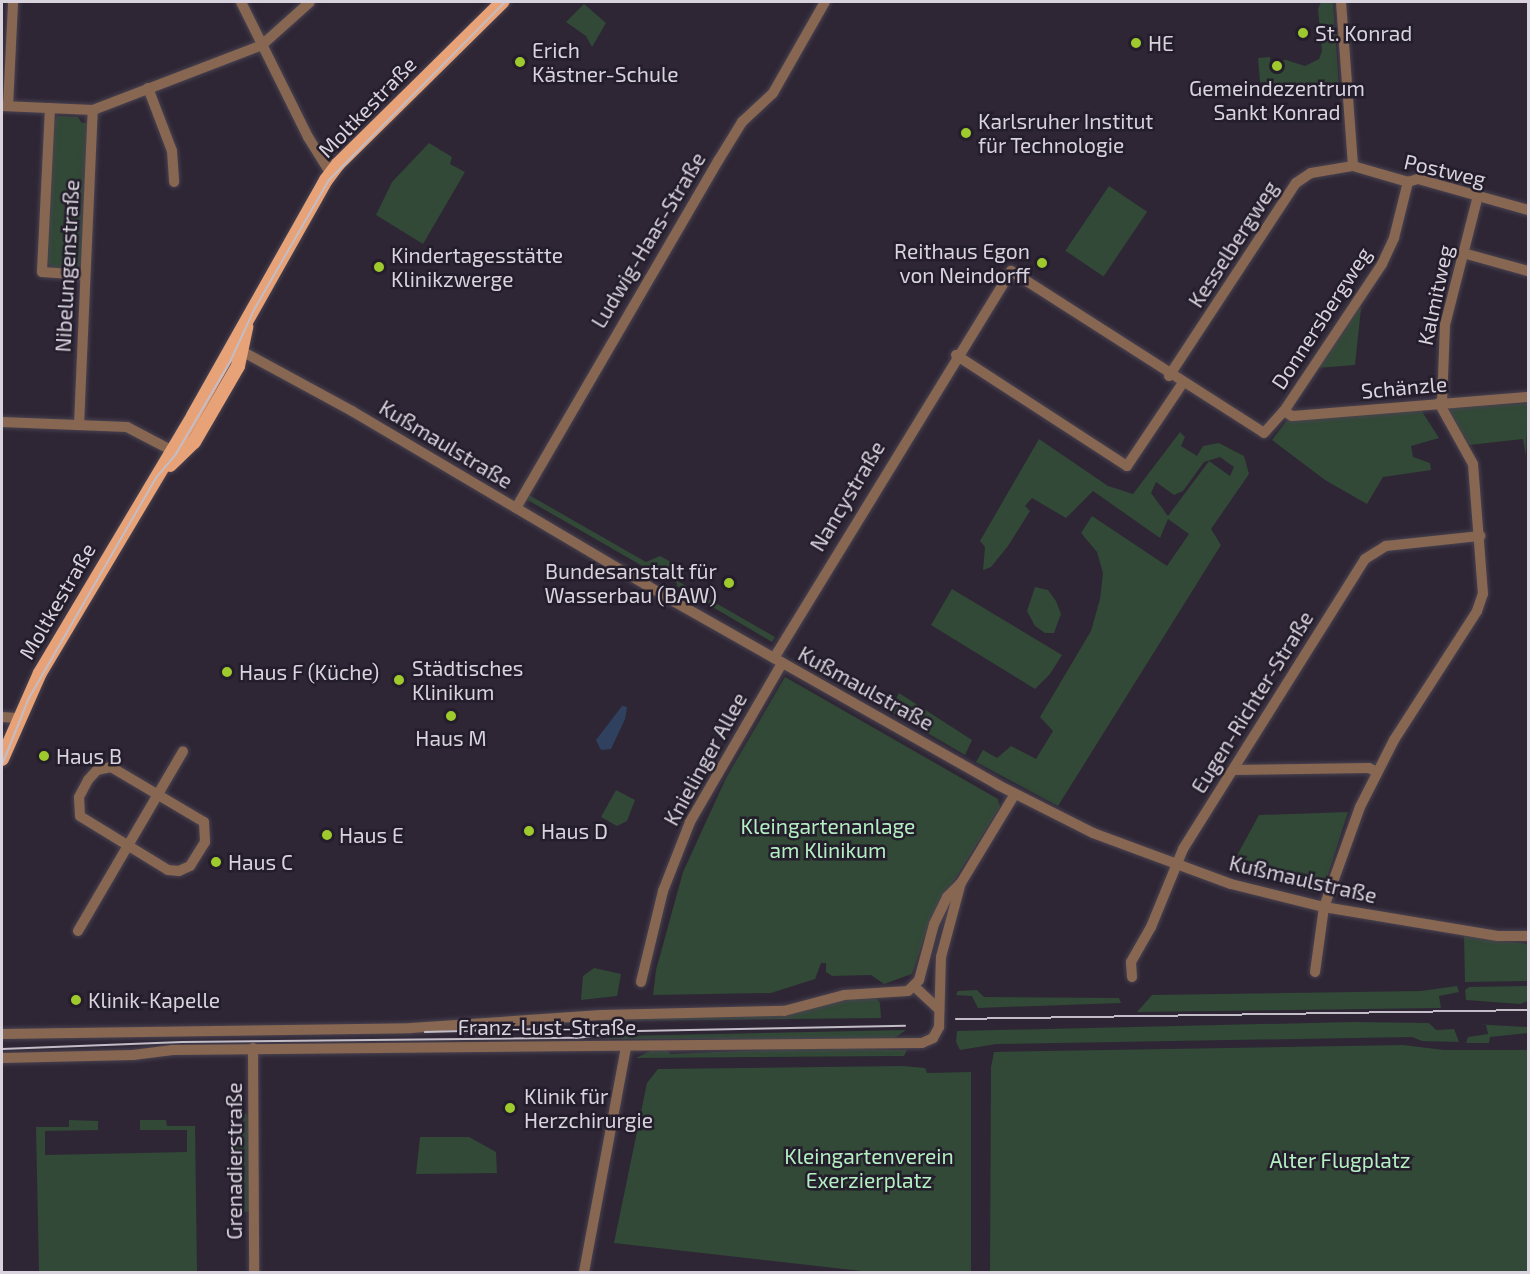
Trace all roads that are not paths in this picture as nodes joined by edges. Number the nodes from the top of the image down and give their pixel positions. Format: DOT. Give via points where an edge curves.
graph roads {
  1 [pos="13,2"];
  2 [pos="241,2"];
  3 [pos="310,2"];
  4 [pos="501,2"];
  5 [pos="825,2"];
  6 [pos="1341,2"];
  7 [pos="262,45"];
  8 [pos="148,88"];
  9 [pos="5,106"];
  10 [pos="50,108"];
  11 [pos="93,110"];
  12 [pos="1353,166"];
  13 [pos="331,174"];
  14 [pos="174,182"];
  15 [pos="1408,182"];
  16 [pos="1478,196"];
  17 [pos="1528,210"];
  18 [pos="1463,253"];
  19 [pos="1528,272"];
  20 [pos="85,275"];
  21 [pos="238,349"];
  22 [pos="956,355"];
  23 [pos="1169,376"];
  24 [pos="1182,384"];
  25 [pos="1528,397"];
  26 [pos="1441,403"];
  27 [pos="1284,411"];
  28 [pos="2,422"];
  29 [pos="79,425"];
  30 [pos="1264,433"];
  31 [pos="172,451"];
  32 [pos="140,501"];
  33 [pos="516,508"];
  34 [pos="1480,536"];
  35 [pos="778,661"];
  36 [pos="2,717"];
  37 [pos="17,718"];
  38 [pos="183,751"];
  39 [pos="2,759"];
  40 [pos="1233,770"];
  41 [pos="1377,772"];
  42 [pos="159,793"];
  43 [pos="1015,794"];
  44 [pos="128,847"];
  45 [pos="1177,866"];
  46 [pos="961,883"];
  47 [pos="1324,907"];
  48 [pos="78,932"];
  49 [pos="1528,936"];
  50 [pos="1315,972"];
  51 [pos="1132,977"];
  52 [pos="641,982"];
  53 [pos="915,987"];
  54 [pos="939,1010"];
  55 [pos="2,1034"];
  56 [pos="626,1047"];
  57 [pos="253,1048"];
  58 [pos="2,1058"];
  59 [pos="254,1272"];
  60 [pos="584,1272"];
  1 -- 9 [label="street"];
  2 -- 7 [label="street"];
  3 -- 7 [label="street"];
  4 -- 13 [label="main road, Moltkestraße"];
  5 -- 33 [label="street, Ludwig-Haas-Straße" via="773,93 742,122 718,161"];
  6 -- 12 [label="street"];
  7 -- 8 [label="street"];
  7 -- 13 [label="street"];
  8 -- 11 [label="street"];
  8 -- 14 [label="street" via="172,151"];
  9 -- 10 [label="street"];
  10 -- 11 [label="street"];
  10 -- 20 [label="street" via="42,272"];
  11 -- 20 [label="street, Nibelungenstraße"];
  12 -- 15 [label="street, Postweg"];
  12 -- 23 [label="street, Kesselbergweg" via="1311,173 1296,183"];
  13 -- 21 [label="main road, Moltkestraße" via="247,319"];
  15 -- 16 [label="street, Postweg" via="1418,179"];
  15 -- 27 [label="street, Donnersbergweg" via="1394,238 1382,264"];
  16 -- 17 [label="street, Postweg"];
  16 -- 18 [label="street, Kalmitweg"];
  18 -- 19 [label="street"];
  18 -- 26 [label="street, Kalmitweg" via="1445,326"];
  20 -- 29 [label="street, Nibelungenstraße"];
  21 -- 31 [label="main road, Moltkestraße"];
  21 -- 32 [label="main road, Moltkestraße" via="238,366 194,441"];
  21 -- 33 [label="street, Kußmaulstraße"];
  22 -- 23 [label="street, Nancystraße" via="1011,271"];
  22 -- 24 [label="street" via="1127,466"];
  22 -- 35 [label="street, Nancystraße"];
  23 -- 24 [label="street, Nancystraße"];
  24 -- 30 [label="street, Nancystraße"];
  25 -- 26 [label="street, Schänzle"];
  26 -- 27 [label="street, Schänzle" via="1292,416"];
  26 -- 34 [label="street" via="1473,464"];
  27 -- 30 [label="street, Donnersbergweg"];
  28 -- 29 [label="street"];
  29 -- 31 [label="street" via="136,429"];
  31 -- 32 [label="main road, Moltkestraße"];
  32 -- 37 [label="main road, Moltkestraße"];
  33 -- 35 [label="street, Kußmaulstraße"];
  34 -- 40 [label="street, Eugen-Richter-Straße" via="1386,546 1368,556"];
  34 -- 41 [label="street" via="1484,580 1480,604"];
  35 -- 43 [label="street, Kußmaulstraße"];
  35 -- 52 [label="street, Knielinger Allee" via="690,822 663,891"];
  36 -- 37 [label="street"];
  37 -- 39 [label="main road, Moltkestraße"];
  38 -- 42 [label="street"];
  40 -- 41 [label="street" via="1369,768"];
  40 -- 45 [label="street, Eugen-Richter-Straße" via="1191,835"];
  41 -- 47 [label="street" via="1351,829"];
  42 -- 44 [label="street"];
  42 -- 44 [label="street" via="206,825 206,842 198,857 187,869 172,871"];
  42 -- 44 [label="street" via="111,767 97,770 81,792 80,816"];
  43 -- 45 [label="street, Kußmaulstraße" via="1093,833"];
  43 -- 46 [label="street, Franz-Lust-Straße"];
  44 -- 48 [label="street"];
  45 -- 47 [label="street, Kußmaulstraße"];
  45 -- 51 [label="street, Eugen-Richter-Straße" via="1131,963"];
  46 -- 53 [label="street, Franz-Lust-Straße" via="947,897 934,924"];
  46 -- 54 [label="street, Franz-Lust-Straße" via="941,957"];
  47 -- 49 [label="street, Kußmaulstraße" via="1498,936"];
  47 -- 50 [label="street"];
  53 -- 54 [label="street"];
  53 -- 55 [label="street, Franz-Lust-Straße" via="870,992 784,1011 601,1015 411,1028"];
  54 -- 56 [label="street, Franz-Lust-Straße" via="936,1035 919,1044"];
  56 -- 57 [label="street, Franz-Lust-Straße"];
  56 -- 60 [label="street"];
  57 -- 58 [label="street, Franz-Lust-Straße"];
  57 -- 59 [label="street, Grenadierstraße"];
}
